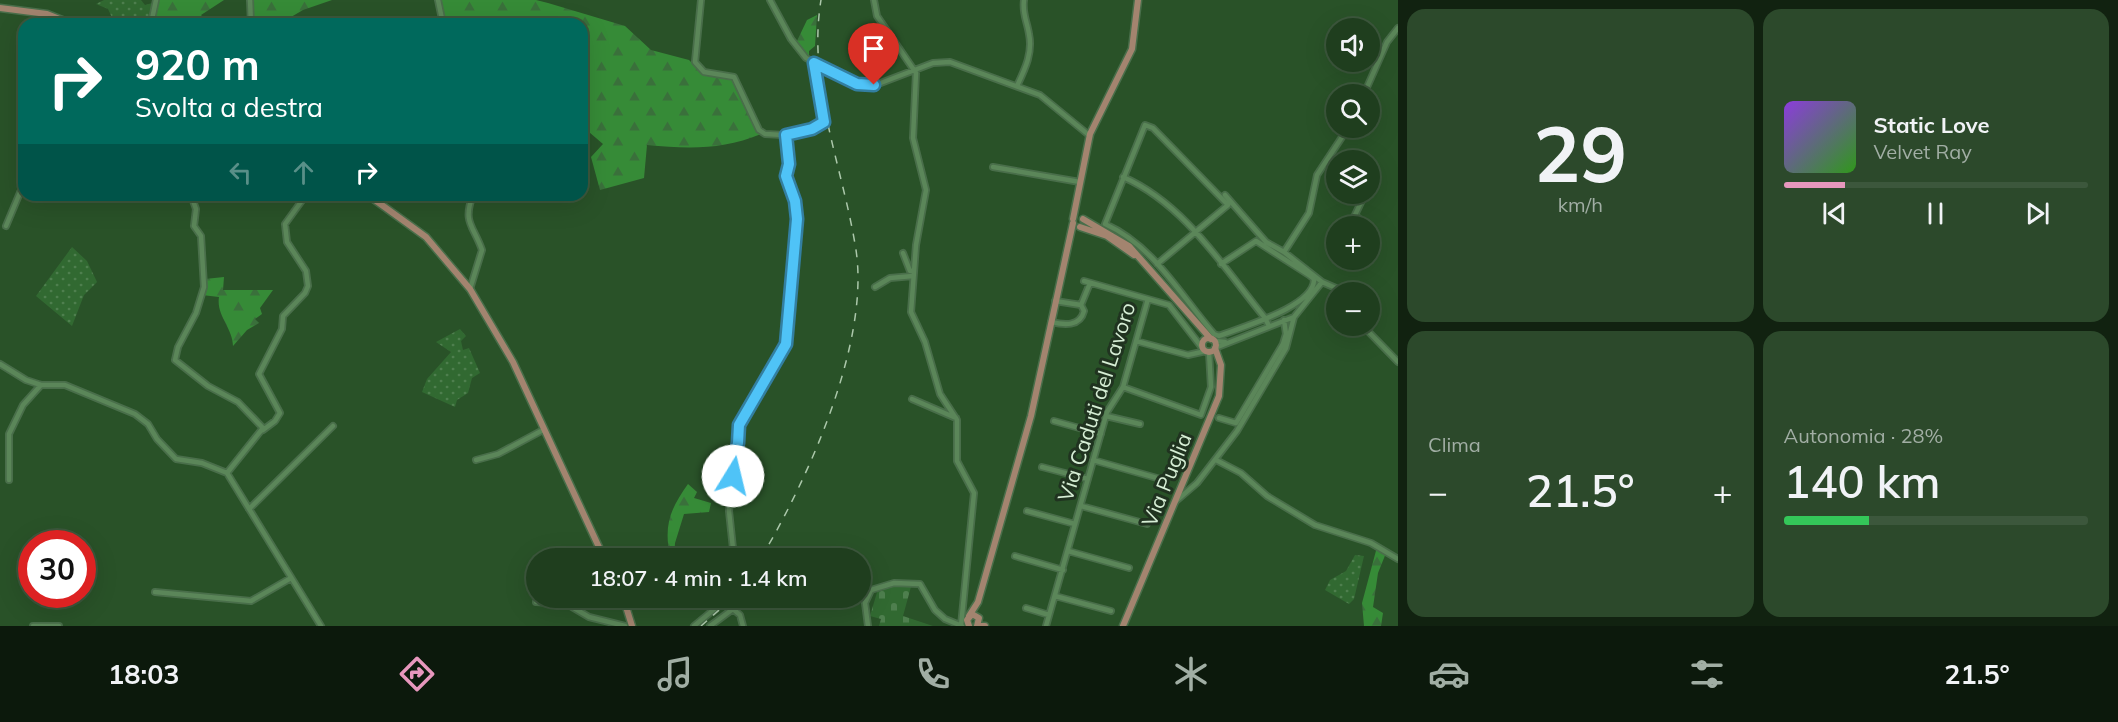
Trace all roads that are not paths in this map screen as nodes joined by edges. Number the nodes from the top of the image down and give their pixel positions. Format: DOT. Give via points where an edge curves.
graph roads {
  1 [pos="156,0"];
  2 [pos="250,0"];
  3 [pos="438,0"];
  4 [pos="701,0"];
  5 [pos="770,0"];
  6 [pos="874,0"];
  7 [pos="1024,0"];
  8 [pos="1138,0"];
  9 [pos="0,8"];
  10 [pos="57,18"];
  11 [pos="152,18"];
  12 [pos="251,18"];
  13 [pos="442,18"];
  14 [pos="1398,28"];
  15 [pos="814,63"];
  16 [pos="915,70"];
  17 [pos="1369,84"];
  18 [pos="1017,86"];
  19 [pos="1090,136"];
  20 [pos="785,137"];
  21 [pos="1341,138"];
  22 [pos="993,167"];
  23 [pos="1123,177"];
  24 [pos="1080,183"];
  25 [pos="1225,195"];
  26 [pos="18,197"];
  27 [pos="193,201"];
  28 [pos="302,201"];
  29 [pos="376,201"];
  30 [pos="471,201"];
  31 [pos="1082,218"];
  32 [pos="1073,221"];
  33 [pos="6,226"];
  34 [pos="1080,227"];
  35 [pos="1195,232"];
  36 [pos="1259,239"];
  37 [pos="1065,252"];
  38 [pos="1284,252"];
  39 [pos="903,253"];
  40 [pos="1146,264"];
  41 [pos="1157,264"];
  42 [pos="1221,264"];
  43 [pos="913,274"];
  44 [pos="1084,281"];
  45 [pos="1322,282"];
  46 [pos="1090,283"];
  47 [pos="1326,284"];
  48 [pos="875,287"];
  49 [pos="470,289"];
  50 [pos="1148,299"];
  51 [pos="1055,301"];
  52 [pos="1081,305"];
  53 [pos="1294,317"];
  54 [pos="1265,318"];
  55 [pos="1284,320"];
  56 [pos="1051,322"];
  57 [pos="1269,326"];
  58 [pos="1373,336"];
  59 [pos="1136,341"];
  60 [pos="1231,341"];
  61 [pos="1207,347"];
  62 [pos="1220,359"];
  63 [pos="1398,362"];
  64 [pos="0,364"];
  65 [pos="1221,372"];
  66 [pos="40,385"];
  67 [pos="1123,387"];
  68 [pos="912,399"];
  69 [pos="1106,416"];
  70 [pos="956,418"];
  71 [pos="1219,418"];
  72 [pos="1054,421"];
  73 [pos="1140,424"];
  74 [pos="333,426"];
  75 [pos="263,430"];
  76 [pos="543,430"];
  77 [pos="1101,434"];
  78 [pos="476,460"];
  79 [pos="1093,460"];
  80 [pos="1216,460"];
  81 [pos="1042,467"];
  82 [pos="227,473"];
  83 [pos="1202,477"];
  84 [pos="1185,478"];
  85 [pos="1088,479"];
  86 [pos="9,480"];
  87 [pos="1164,480"];
  88 [pos="1176,501"];
  89 [pos="1081,506"];
  90 [pos="249,509"];
  91 [pos="1027,511"];
  92 [pos="1076,524"];
  93 [pos="1147,524"];
  94 [pos="599,548"];
  95 [pos="733,548"];
  96 [pos="1068,550"];
  97 [pos="1015,556"];
  98 [pos="1398,559"];
  99 [pos="1129,568"];
  100 [pos="1063,570"];
  101 [pos="291,578"];
  102 [pos="155,592"];
  103 [pos="1055,596"];
  104 [pos="1136,599"];
  105 [pos="978,602"];
  106 [pos="572,608"];
  107 [pos="626,608"];
  108 [pos="716,608"];
  109 [pos="1026,608"];
  110 [pos="1111,611"];
  111 [pos="979,618"];
  112 [pos="966,623"];
  113 [pos="1047,623"];
  114 [pos="33,626"];
  115 [pos="59,626"];
  116 [pos="321,626"];
  117 [pos="625,626"];
  118 [pos="632,626"];
  119 [pos="694,626"];
  120 [pos="710,626"];
  121 [pos="743,626"];
  122 [pos="868,626"];
  123 [pos="977,626"];
  124 [pos="985,626"];
  125 [pos="990,626"];
  126 [pos="1123,626"];
  127 [pos="1128,626"];
  1 -- 11 [label="street"];
  2 -- 12 [label="street"];
  3 -- 13 [label="street"];
  4 -- 20 [label="street" via="697,64 708,73 734,77 759,130"];
  5 -- 15 [label="street" via="791,39"];
  6 -- 16 [label="street" via="877,16"];
  7 -- 18 [label="street" via="1030,44 1028,64"];
  8 -- 19 [label="main road" via="1131,53"];
  9 -- 10 [label="main road"];
  14 -- 17 [label="street"];
  15 -- 16 [label="street" via="866,86"];
  15 -- 20 [label="street" via="824,122 807,130 789,132"];
  16 -- 18 [label="street" via="947,62"];
  16 -- 43 [label="street" via="914,138 926,190"];
  18 -- 19 [label="street" via="1045,98"];
  19 -- 24 [label="main road"];
  20 -- 95 [label="street" via="789,164 786,176 797,212 791,306 785,348 764,378 738,429 729,511"];
  21 -- 38 [label="street" via="1317,175 1309,213"];
  22 -- 24 [label="street"];
  23 -- 35 [label="street" via="1159,198"];
  23 -- 35 [label="street" via="1141,129 1150,126 1228,205"];
  23 -- 41 [label="street" via="1105,224 1136,243"];
  24 -- 31 [label="main road" via="1077,206"];
  24 -- 32 [label="main road"];
  25 -- 36 [label="street"];
  26 -- 33 [label="street"];
  27 -- 75 [label="street" via="194,226 201,236 204,287 175,360 208,386 238,402"];
  28 -- 75 [label="street" via="285,224 287,242 306,271 308,286 283,316 283,327 260,374 280,413"];
  29 -- 49 [label="main road" via="426,237"];
  30 -- 49 [label="street" via="468,220 482,250"];
  31 -- 32 [label="main road"];
  31 -- 34 [label="main road"];
  31 -- 40 [label="main road" via="1123,241"];
  32 -- 34 [label="main road"];
  32 -- 37 [label="main road"];
  34 -- 37 [label="main road" via="1070,236"];
  34 -- 40 [label="main road" via="1107,236"];
  35 -- 41 [label="street"];
  35 -- 42 [label="street"];
  36 -- 38 [label="street"];
  36 -- 42 [label="street"];
  36 -- 54 [label="street" via="1314,282 1299,304"];
  37 -- 51 [label="main road"];
  38 -- 45 [label="street"];
  39 -- 43 [label="street"];
  40 -- 61 [label="main road" via="1192,321"];
  41 -- 54 [label="street" via="1216,335"];
  42 -- 54 [label="street"];
  43 -- 48 [label="street" via="890,278"];
  43 -- 70 [label="street" via="912,318 924,339 940,394"];
  44 -- 46 [label="street"];
  45 -- 47 [label="street"];
  45 -- 53 [label="street"];
  46 -- 50 [label="street"];
  46 -- 52 [label="street"];
  49 -- 76 [label="main road" via="511,359"];
  50 -- 59 [label="street, Via Caduti del Lavoro"];
  50 -- 61 [label="street" via="1168,305"];
  51 -- 52 [label="street"];
  51 -- 56 [label="main road"];
  52 -- 56 [label="street" via="1083,316 1072,324"];
  53 -- 55 [label="street"];
  53 -- 80 [label="street" via="1281,358"];
  54 -- 57 [label="street"];
  55 -- 57 [label="street"];
  55 -- 71 [label="street" via="1283,345 1236,423"];
  56 -- 105 [label="main road" via="1031,416"];
  57 -- 60 [label="street"];
  58 -- 63 [label="street"];
  59 -- 61 [label="street" via="1188,355"];
  59 -- 67 [label="street, Via Caduti del Lavoro"];
  60 -- 61 [label="street"];
  60 -- 62 [label="street" via="1222,348"];
  61 -- 62 [label="main road, Via Puglia"];
  61 -- 65 [label="main road"];
  61 -- 67 [label="street" via="1211,387 1201,415"];
  62 -- 65 [label="main road, Via Puglia"];
  64 -- 66 [label="street"];
  65 -- 84 [label="main road, Via Puglia" via="1219,396"];
  66 -- 82 [label="street" via="65,385 135,414 176,459 202,463"];
  66 -- 86 [label="street" via="23,405 9,434"];
  67 -- 69 [label="street, Via Caduti del Lavoro"];
  68 -- 70 [label="street"];
  69 -- 73 [label="street"];
  69 -- 77 [label="street, Via Caduti del Lavoro"];
  70 -- 112 [label="street" via="957,461 974,495"];
  72 -- 77 [label="street"];
  74 -- 90 [label="street"];
  75 -- 82 [label="street"];
  76 -- 78 [label="street" via="498,454"];
  76 -- 94 [label="main road"];
  77 -- 79 [label="street, Via Caduti del Lavoro"];
  79 -- 85 [label="street, Via Caduti del Lavoro"];
  79 -- 87 [label="street"];
  80 -- 83 [label="street"];
  80 -- 98 [label="street" via="1315,525 1376,545"];
  81 -- 85 [label="street"];
  82 -- 90 [label="street"];
  83 -- 84 [label="street" via="1193,485 1187,484"];
  83 -- 88 [label="street"];
  84 -- 88 [label="main road, Via Puglia"];
  85 -- 89 [label="street, Via Caduti del Lavoro"];
  88 -- 104 [label="main road, Via Puglia"];
  89 -- 92 [label="street, Via Caduti del Lavoro"];
  89 -- 93 [label="street"];
  90 -- 101 [label="street"];
  91 -- 92 [label="street"];
  92 -- 96 [label="street, Via Caduti del Lavoro"];
  96 -- 99 [label="street"];
  96 -- 100 [label="street, Via Caduti del Lavoro"];
  97 -- 100 [label="street"];
  100 -- 103 [label="street, Via Caduti del Lavoro"];
  101 -- 102 [label="street" via="251,601"];
  101 -- 116 [label="street"];
  103 -- 110 [label="street"];
  103 -- 113 [label="street, Via Caduti del Lavoro"];
  104 -- 126 [label="main road, Via Puglia"];
  104 -- 127 [label="main road, Via Puglia"];
  105 -- 111 [label="main road"];
  105 -- 112 [label="main road"];
  106 -- 117 [label="street" via="589,618"];
  107 -- 118 [label="main road"];
  108 -- 119 [label="street"];
  109 -- 113 [label="street"];
  111 -- 112 [label="main road" via="974,614"];
  111 -- 123 [label="main road"];
  111 -- 125 [label="main road"];
  112 -- 122 [label="street" via="954,623 934,610 920,584 910,581 871,590 865,603"];
  114 -- 115 [label="street"];
  120 -- 121 [label="street" via="733,609"];
  123 -- 124 [label="main road"];
}
